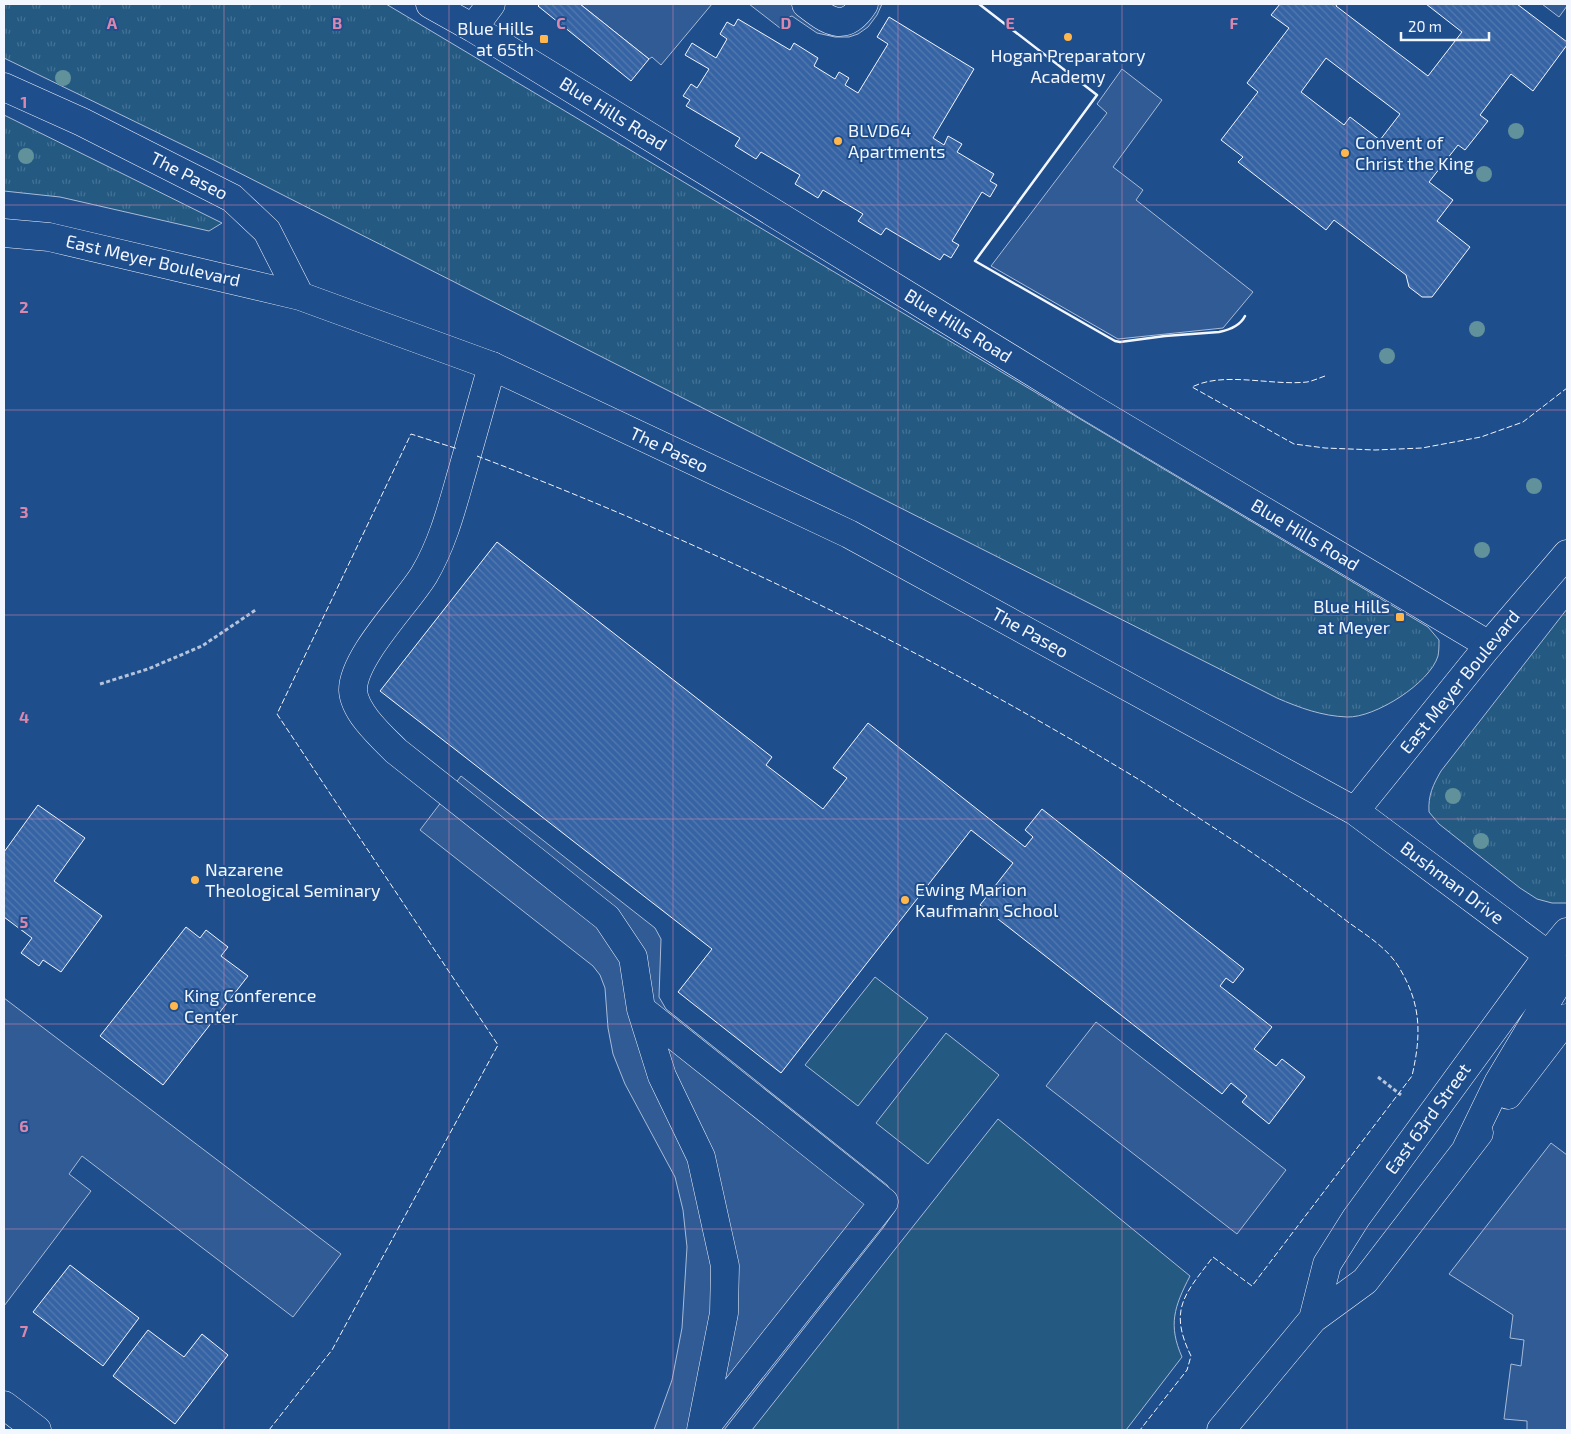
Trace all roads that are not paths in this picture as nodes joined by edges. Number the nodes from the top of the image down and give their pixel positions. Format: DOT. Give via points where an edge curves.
graph roads {
  1 [pos="430,4"];
  2 [pos="492,4"];
  3 [pos="806,4"];
  4 [pos="864,4"];
  5 [pos="473,28"];
  6 [pos="4,87"];
  7 [pos="4,233"];
  8 [pos="300,296"];
  9 [pos="492,366"];
  10 [pos="1567,554"];
  11 [pos="1489,645"];
  12 [pos="1355,811"];
  13 [pos="1567,932"];
  14 [pos="1548,955"];
  15 [pos="641,1008"];
  16 [pos="1567,1018"];
  17 [pos="1467,1147"];
  18 [pos="1313,1319"];
  19 [pos="4,1405"];
  20 [pos="37,1430"];
  21 [pos="702,1430"];
  22 [pos="1220,1430"];
  1 -- 5 [label="main road, Blue Hills Road"];
  2 -- 5 [label="main road"];
  3 -- 4 [label="main road" via="828,21 852,18"];
  5 -- 11 [label="main road, Blue Hills Road" via="1083,403"];
  6 -- 8 [label="main road, The Paseo" via="82,122 232,198 267,231"];
  7 -- 8 [label="main road, East Meyer Boulevard" via="49,237"];
  8 -- 9 [label="main road, The Paseo"];
  9 -- 12 [label="main road, The Paseo" via="849,534"];
  9 -- 15 [label="main road" via="446,526 433,559 366,654 356,674 353,691 360,711 396,751 607,918 633,957"];
  10 -- 11 [label="main road, East Meyer Boulevard"];
  11 -- 12 [label="main road, East Meyer Boulevard"];
  12 -- 14 [label="main road, Bushman Drive"];
  13 -- 14 [label="main road, East 63rd Street"];
  14 -- 17 [label="main road" via="1559,970 1556,986 1498,1083"];
  14 -- 18 [label="main road, East 63rd Street" via="1356,1218 1327,1264"];
  15 -- 21 [label="main road" via="662,1076 701,1158 725,1266 724,1313"];
  15 -- 21 [label="main road" via="884,1202"];
  16 -- 17 [label="main road, East 63rd Street"];
  17 -- 18 [label="main road, East 63rd Street" via="1364,1281"];
  18 -- 22 [label="main road, East 63rd Street"];
  19 -- 20 [label="main road"];
}
